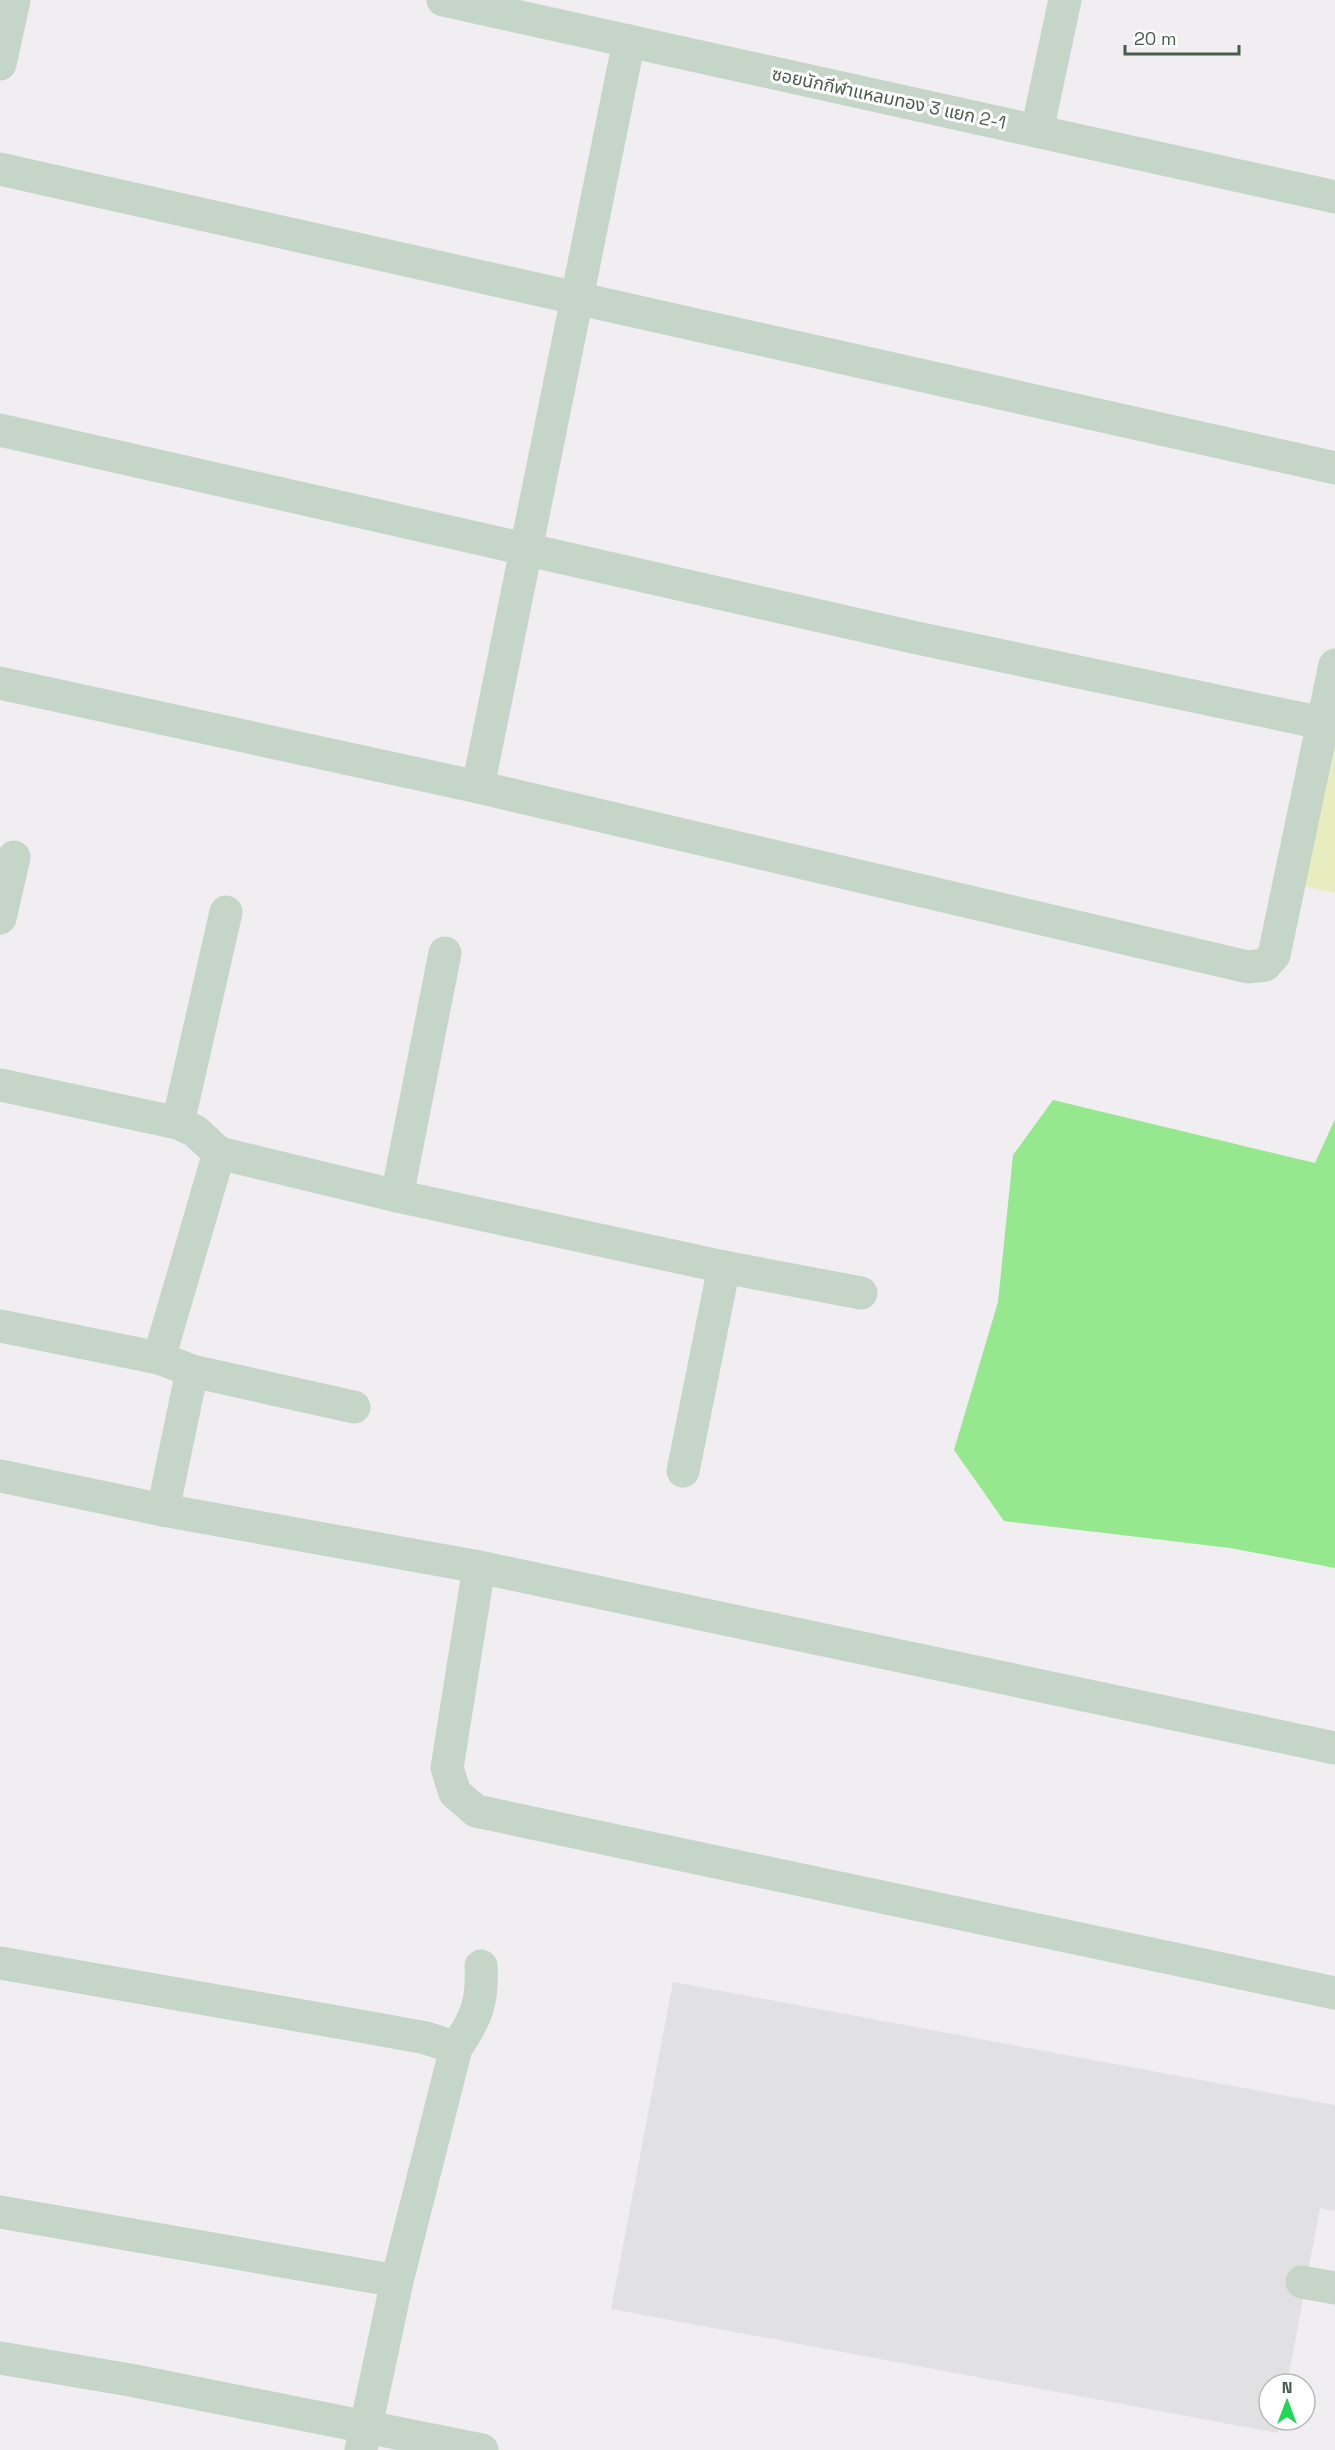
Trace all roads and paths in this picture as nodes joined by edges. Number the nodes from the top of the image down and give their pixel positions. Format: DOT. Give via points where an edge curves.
graph roads {
  1 [pos="14,0"];
  2 [pos="443,0"];
  3 [pos="1065,0"];
  4 [pos="629,41"];
  5 [pos="0,63"];
  6 [pos="1037,131"];
  7 [pos="0,169"];
  8 [pos="1335,196"];
  9 [pos="576,297"];
  10 [pos="0,430"];
  11 [pos="1335,468"];
  12 [pos="527,549"];
  13 [pos="1335,665"];
  14 [pos="0,682"];
  15 [pos="1322,723"];
  16 [pos="478,787"];
  17 [pos="14,857"];
  18 [pos="226,912"];
  19 [pos="0,918"];
  20 [pos="445,953"];
  21 [pos="0,1085"];
  22 [pos="178,1123"];
  23 [pos="219,1153"];
  24 [pos="397,1196"];
  25 [pos="724,1267"];
  26 [pos="861,1293"];
  27 [pos="0,1326"];
  28 [pos="159,1358"];
  29 [pos="192,1371"];
  30 [pos="354,1407"];
  31 [pos="683,1472"];
  32 [pos="0,1476"];
  33 [pos="163,1510"];
  34 [pos="478,1567"];
  35 [pos="1335,1748"];
  36 [pos="0,1963"];
  37 [pos="481,1966"];
  38 [pos="1335,1993"];
  39 [pos="456,2048"];
  40 [pos="0,2212"];
  41 [pos="397,2281"];
  42 [pos="1302,2282"];
  43 [pos="1335,2289"];
  44 [pos="0,2358"];
  45 [pos="364,2438"];
  46 [pos="482,2450"];
  1 -- 5 [label="street"];
  2 -- 4 [label="street, ซอยนักกีฬาแหลมทอง 3 แยก 2-1"];
  3 -- 6 [label="street"];
  4 -- 6 [label="street, ซอยนักกีฬาแหลมทอง 3 แยก 2-1"];
  4 -- 9 [label="street"];
  6 -- 8 [label="street, ซอยนักกีฬาแหลมทอง 3 แยก 2-1"];
  7 -- 9 [label="street"];
  9 -- 11 [label="street"];
  9 -- 12 [label="street"];
  10 -- 12 [label="street"];
  12 -- 15 [label="street" via="917,638"];
  12 -- 16 [label="street"];
  13 -- 15 [label="street"];
  14 -- 16 [label="street"];
  15 -- 16 [label="street" via="1274,955 1265,965 1248,968"];
  17 -- 19 [label="street"];
  18 -- 22 [label="street"];
  20 -- 24 [label="street"];
  21 -- 22 [label="street"];
  22 -- 23 [label="street" via="195,1131"];
  23 -- 24 [label="street"];
  23 -- 28 [label="street"];
  24 -- 25 [label="street"];
  25 -- 26 [label="street"];
  25 -- 31 [label="street"];
  27 -- 28 [label="street"];
  28 -- 29 [label="street"];
  29 -- 30 [label="street"];
  29 -- 33 [label="street"];
  32 -- 33 [label="street"];
  33 -- 34 [label="street"];
  34 -- 35 [label="street"];
  34 -- 38 [label="street" via="447,1768 455,1793 476,1811"];
  36 -- 39 [label="street" via="426,2038"];
  37 -- 39 [label="street" via="480,2003"];
  39 -- 41 [label="street"];
  40 -- 41 [label="street"];
  41 -- 45 [label="street"];
  42 -- 43 [label="street"];
  44 -- 45 [label="street" via="130,2380"];
  45 -- 46 [label="street"];
}
